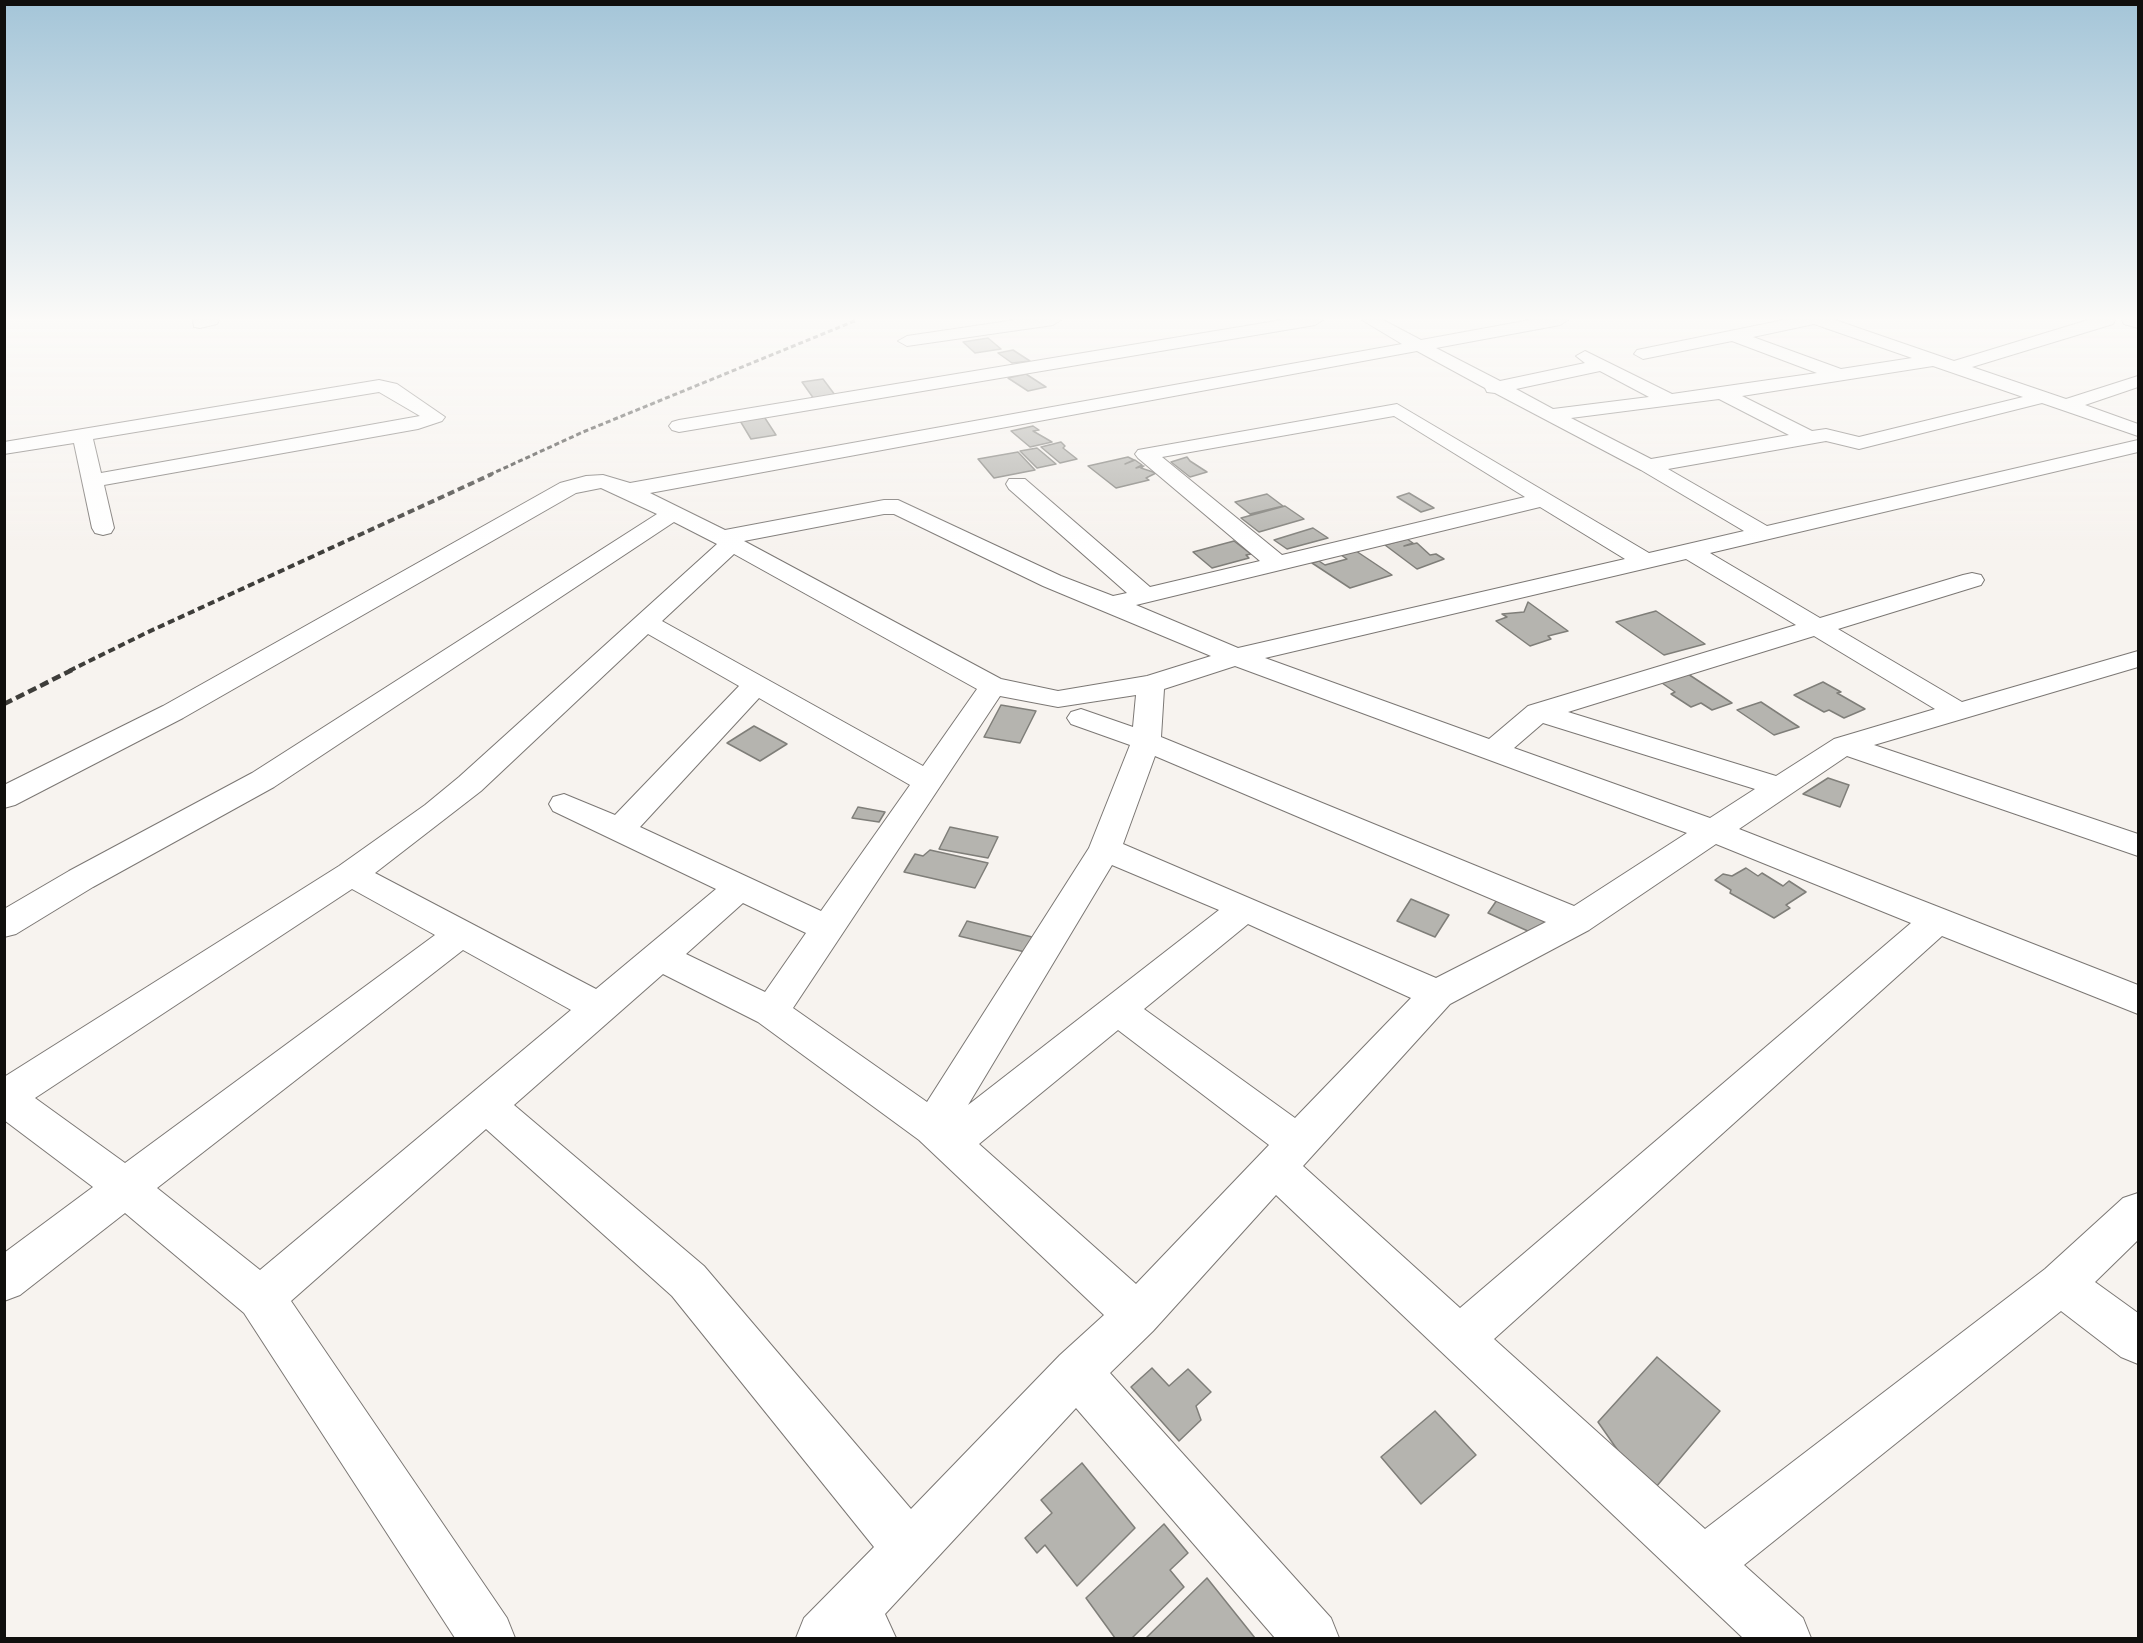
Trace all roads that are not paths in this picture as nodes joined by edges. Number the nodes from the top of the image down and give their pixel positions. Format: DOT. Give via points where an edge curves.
graph roads {
  1 [pos="314,397"];
  2 [pos="403,397"];
  3 [pos="858,397"];
  4 [pos="1091,397"];
  5 [pos="1153,397"];
  6 [pos="1512,397"];
  7 [pos="1664,397"];
  8 [pos="1695,397"];
  9 [pos="1729,397"];
  10 [pos="2044,397"];
  11 [pos="2092,397"];
  12 [pos="1670,400"];
  13 [pos="2067,405"];
  14 [pos="1102,406"];
  15 [pos="1549,415"];
  16 [pos="679,426"];
  17 [pos="2139,430"];
  18 [pos="82,435"];
  19 [pos="1810,438"];
  20 [pos="2139,446"];
  21 [pos="4,448"];
  22 [pos="1648,466"];
  23 [pos="93,481"];
  24 [pos="1017,484"];
  25 [pos="628,490"];
  26 [pos="1544,499"];
  27 [pos="673,513"];
  28 [pos="103,528"];
  29 [pos="1763,533"];
  30 [pos="727,540"];
  31 [pos="1690,551"];
  32 [pos="1647,561"];
  33 [pos="1277,563"];
  34 [pos="1972,580"];
  35 [pos="1145,596"];
  36 [pos="1111,604"];
  37 [pos="646,622"];
  38 [pos="1814,627"];
  39 [pos="1236,657"];
  40 [pos="2139,659"];
  41 [pos="1151,684"];
  42 [pos="756,685"];
  43 [pos="993,686"];
  44 [pos="1538,712"];
  45 [pos="1959,712"];
  46 [pos="1081,718"];
  47 [pos="1146,741"];
  48 [pos="1844,746"];
  49 [pos="1494,750"];
  50 [pos="928,782"];
  51 [pos="1780,787"];
  52 [pos="4,798"];
  53 [pos="564,804"];
  54 [pos="619,831"];
  55 [pos="1713,831"];
  56 [pos="2139,845"];
  57 [pos="1105,849"];
  58 [pos="351,874"];
  59 [pos="739,888"];
  60 [pos="1245,908"];
  61 [pos="1937,920"];
  62 [pos="1577,921"];
  63 [pos="4,925"];
  64 [pos="828,929"];
  65 [pos="460,934"];
  66 [pos="660,956"];
  67 [pos="1437,994"];
  68 [pos="2139,1000"];
  69 [pos="600,1008"];
  70 [pos="1118,1010"];
  71 [pos="771,1012"];
  72 [pos="5,1098"];
  73 [pos="485,1104"];
  74 [pos="942,1135"];
  75 [pos="1286,1155"];
  76 [pos="126,1188"];
  77 [pos="2139,1212"];
  78 [pos="4,1280"];
  79 [pos="2061,1284"];
  80 [pos="260,1298"];
  81 [pos="1137,1315"];
  82 [pos="1460,1339"];
  83 [pos="2139,1341"];
  84 [pos="1077,1372"];
  85 [pos="909,1550"];
  86 [pos="1703,1564"];
  87 [pos="848,1629"];
  88 [pos="487,1638"];
  89 [pos="1311,1638"];
  90 [pos="1783,1638"];
  1 -- 18 [label="street"];
  2 -- 23 [label="street" via="435,417"];
  3 -- 16 [label="street"];
  4 -- 14 [label="street"];
  5 -- 14 [label="street"];
  6 -- 15 [label="street"];
  7 -- 12 [label="street"];
  8 -- 12 [label="street"];
  9 -- 19 [label="street"];
  10 -- 13 [label="street"];
  10 -- 19 [label="street" via="1859,443 1826,435"];
  11 -- 13 [label="street"];
  12 -- 15 [label="street"];
  13 -- 17 [label="street"];
  14 -- 25 [label="street"];
  15 -- 22 [label="street"];
  18 -- 21 [label="street"];
  18 -- 23 [label="street"];
  19 -- 22 [label="street"];
  20 -- 29 [label="street"];
  22 -- 29 [label="street"];
  23 -- 28 [label="street"];
  24 -- 35 [label="street"];
  25 -- 27 [label="street"];
  25 -- 52 [label="street" via="595,481 568,488 173,712"];
  26 -- 32 [label="street"];
  26 -- 33 [label="street"];
  26 -- 33 [label="street" via="1396,410 1145,454"];
  27 -- 30 [label="street"];
  27 -- 63 [label="street" via="263,780"];
  29 -- 31 [label="street"];
  30 -- 36 [label="street" via="898,507 1052,581"];
  30 -- 37 [label="street"];
  30 -- 43 [label="street"];
  31 -- 32 [label="street"];
  31 -- 38 [label="street"];
  32 -- 39 [label="street"];
  33 -- 35 [label="street"];
  34 -- 38 [label="street"];
  35 -- 36 [label="street"];
  36 -- 39 [label="street"];
  37 -- 42 [label="street"];
  37 -- 58 [label="street" via="454,798"];
  38 -- 44 [label="street"];
  38 -- 45 [label="street"];
  39 -- 41 [label="street"];
  39 -- 49 [label="street"];
  40 -- 45 [label="street"];
  41 -- 43 [label="street" via="1058,699"];
  41 -- 47 [label="street"];
  42 -- 50 [label="street"];
  42 -- 54 [label="street"];
  43 -- 50 [label="street"];
  44 -- 49 [label="street"];
  44 -- 51 [label="street"];
  45 -- 48 [label="street"];
  46 -- 47 [label="street"];
  47 -- 57 [label="street"];
  47 -- 62 [label="street"];
  48 -- 51 [label="street"];
  48 -- 56 [label="street"];
  49 -- 55 [label="street"];
  50 -- 64 [label="street"];
  51 -- 55 [label="street"];
  53 -- 54 [label="street"];
  54 -- 59 [label="street"];
  55 -- 61 [label="street"];
  55 -- 62 [label="street"];
  57 -- 60 [label="street"];
  57 -- 74 [label="street"];
  58 -- 65 [label="street"];
  58 -- 72 [label="street"];
  59 -- 64 [label="street"];
  59 -- 66 [label="street"];
  60 -- 67 [label="street"];
  60 -- 70 [label="street"];
  61 -- 68 [label="street"];
  61 -- 82 [label="street"];
  62 -- 67 [label="street"];
  64 -- 71 [label="street"];
  65 -- 69 [label="street"];
  65 -- 76 [label="street"];
  66 -- 69 [label="street"];
  66 -- 71 [label="street"];
  67 -- 75 [label="street"];
  69 -- 73 [label="street"];
  70 -- 74 [label="street"];
  70 -- 75 [label="street"];
  71 -- 74 [label="street"];
  72 -- 76 [label="street"];
  73 -- 80 [label="street"];
  73 -- 85 [label="street" via="673,1265 707,1301"];
  74 -- 81 [label="street"];
  75 -- 81 [label="street"];
  75 -- 82 [label="street"];
  76 -- 78 [label="street"];
  76 -- 80 [label="street"];
  77 -- 79 [label="street"];
  79 -- 83 [label="street"];
  79 -- 86 [label="street"];
  80 -- 88 [label="street"];
  81 -- 84 [label="street"];
  82 -- 86 [label="street"];
  84 -- 85 [label="street"];
  84 -- 89 [label="street"];
  85 -- 87 [label="street"];
  86 -- 90 [label="street"];
}
